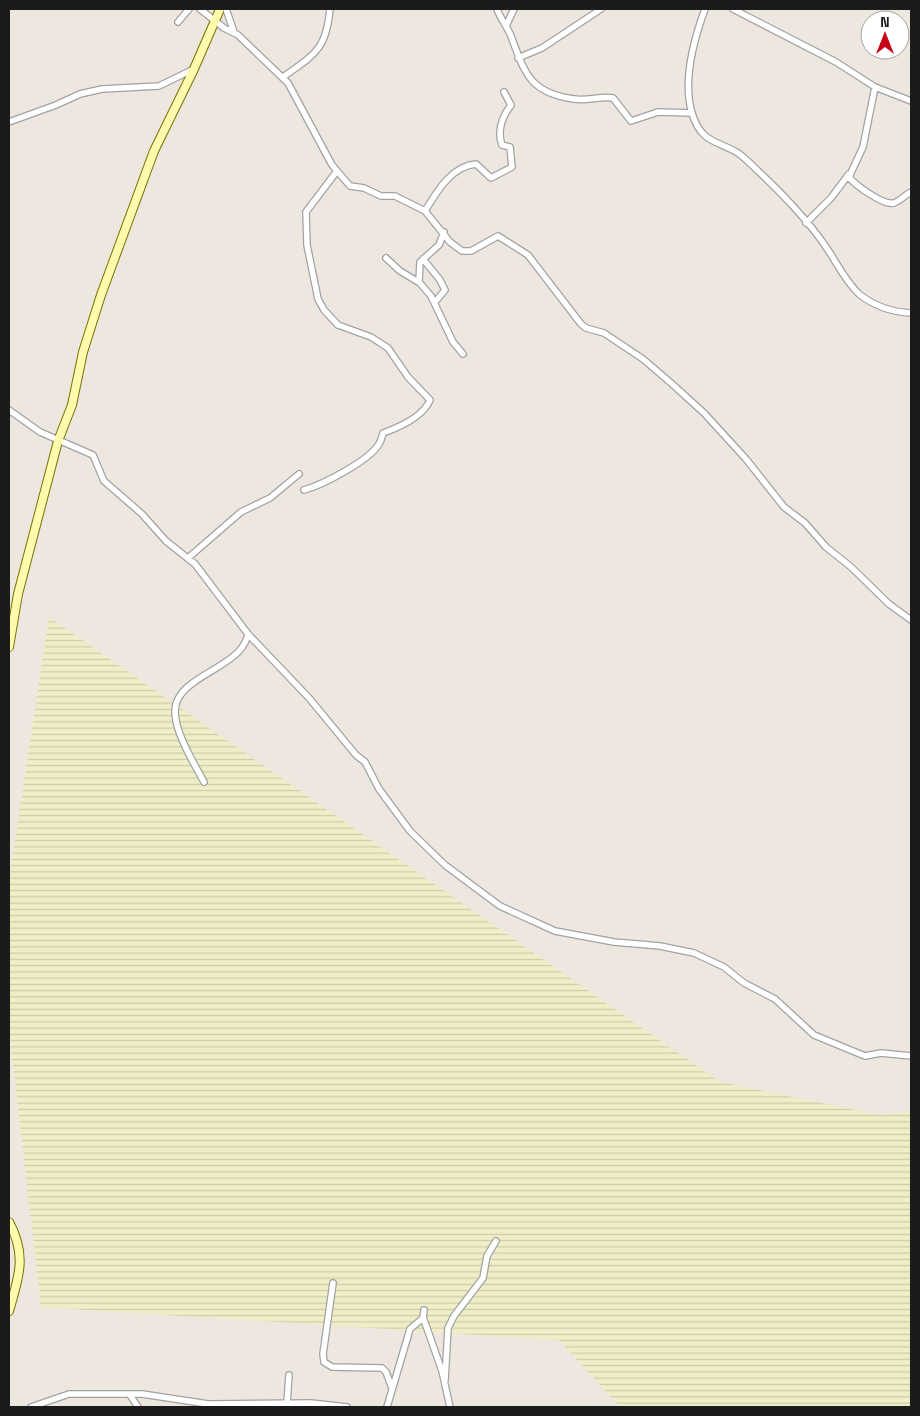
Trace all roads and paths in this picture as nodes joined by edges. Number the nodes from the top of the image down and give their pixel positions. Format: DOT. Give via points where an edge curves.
graph roads {
  1 [pos="189,9"];
  2 [pos="200,9"];
  3 [pos="220,9"];
  4 [pos="226,9"];
  5 [pos="330,9"];
  6 [pos="497,9"];
  7 [pos="514,9"];
  8 [pos="601,9"];
  9 [pos="705,9"];
  10 [pos="736,9"];
  11 [pos="216,20"];
  12 [pos="178,22"];
  13 [pos="506,26"];
  14 [pos="234,32"];
  15 [pos="518,58"];
  16 [pos="194,68"];
  17 [pos="282,77"];
  18 [pos="875,87"];
  19 [pos="504,92"];
  20 [pos="911,101"];
  21 [pos="692,113"];
  22 [pos="9,122"];
  23 [pos="337,171"];
  24 [pos="850,174"];
  25 [pos="911,192"];
  26 [pos="425,211"];
  27 [pos="806,222"];
  28 [pos="444,232"];
  29 [pos="386,258"];
  30 [pos="423,259"];
  31 [pos="420,283"];
  32 [pos="435,302"];
  33 [pos="911,313"];
  34 [pos="463,354"];
  35 [pos="9,410"];
  36 [pos="58,442"];
  37 [pos="298,474"];
  38 [pos="304,490"];
  39 [pos="188,558"];
  40 [pos="911,620"];
  41 [pos="248,634"];
  42 [pos="9,647"];
  43 [pos="204,782"];
  44 [pos="911,1056"];
  45 [pos="9,1222"];
  46 [pos="496,1241"];
  47 [pos="333,1283"];
  48 [pos="9,1311"];
  49 [pos="289,1375"];
  50 [pos="445,1380"];
  51 [pos="392,1388"];
  52 [pos="130,1395"];
  53 [pos="287,1403"];
  54 [pos="229,1404"];
  55 [pos="31,1407"];
  56 [pos="138,1407"];
  57 [pos="237,1407"];
  58 [pos="347,1407"];
  59 [pos="387,1407"];
  60 [pos="450,1407"];
  1 -- 12 [label="street"];
  2 -- 11 [label="street"];
  3 -- 11 [label="main road"];
  4 -- 14 [label="street"];
  5 -- 17 [label="street" via="328,30 321,45"];
  6 -- 13 [label="street"];
  7 -- 13 [label="street"];
  8 -- 15 [label="street" via="542,48"];
  9 -- 21 [label="street" via="692,50 689,94"];
  10 -- 18 [label="street" via="836,62"];
  11 -- 14 [label="street"];
  11 -- 16 [label="main road"];
  13 -- 15 [label="street"];
  14 -- 17 [label="street"];
  15 -- 21 [label="street" via="530,80 541,89 576,100 613,98 629,121 658,112"];
  16 -- 22 [label="street" via="159,86 102,89 80,94"];
  16 -- 36 [label="main road" via="146,170 92,323 72,404"];
  17 -- 23 [label="street" via="297,96"];
  18 -- 20 [label="street"];
  18 -- 24 [label="street" via="863,147"];
  19 -- 26 [label="street" via="510,105 500,123 500,140 502,145 510,148 512,167 491,178 476,164 465,167 439,187"];
  21 -- 27 [label="street" via="706,137 740,154"];
  23 -- 26 [label="street" via="350,186 381,196 395,196"];
  23 -- 38 [label="street" via="306,212 307,245 318,299 339,326 371,337 388,348 409,379 430,400 418,415 398,429 383,433 377,447 360,463 320,486"];
  24 -- 25 [label="street" via="854,182 883,202 895,202"];
  24 -- 27 [label="street"];
  26 -- 28 [label="street"];
  27 -- 33 [label="street" via="857,292 878,306"];
  28 -- 30 [label="street" via="439,245"];
  28 -- 40 [label="street" via="450,242 462,251 471,251 498,236 524,252 584,327 604,333 672,383 718,428 784,507 889,604"];
  29 -- 31 [label="street"];
  30 -- 31 [label="street" via="420,262"];
  30 -- 32 [label="street" via="444,290"];
  31 -- 32 [label="street"];
  32 -- 34 [label="street" via="453,342"];
  35 -- 36 [label="street"];
  36 -- 39 [label="street" via="94,455 104,481"];
  36 -- 42 [label="main road" via="18,594"];
  37 -- 39 [label="street" via="270,498 236,517"];
  39 -- 41 [label="street"];
  41 -- 43 [label="street" via="239,652 185,690 176,704 176,720 184,743"];
  41 -- 44 [label="street" via="363,761 410,831 445,865 500,906 556,931 694,953 724,967 744,983 775,1000 814,1035 865,1056 882,1053"];
  45 -- 48 [label="main road" via="18,1240 21,1259"];
  46 -- 50 [label="street" via="488,1256 483,1278 448,1328"];
  47 -- 51 [label="street" via="324,1362 329,1366 382,1368"];
  49 -- 53 [label="street"];
  50 -- 51 [label="street" via="424,1314 410,1329"];
  50 -- 60 [label="street"];
  51 -- 59 [label="street"];
  52 -- 54 [label="street"];
  52 -- 55 [label="street" via="68,1394"];
  52 -- 56 [label="street"];
  53 -- 54 [label="street"];
  53 -- 58 [label="street"];
  54 -- 57 [label="street"];
}
